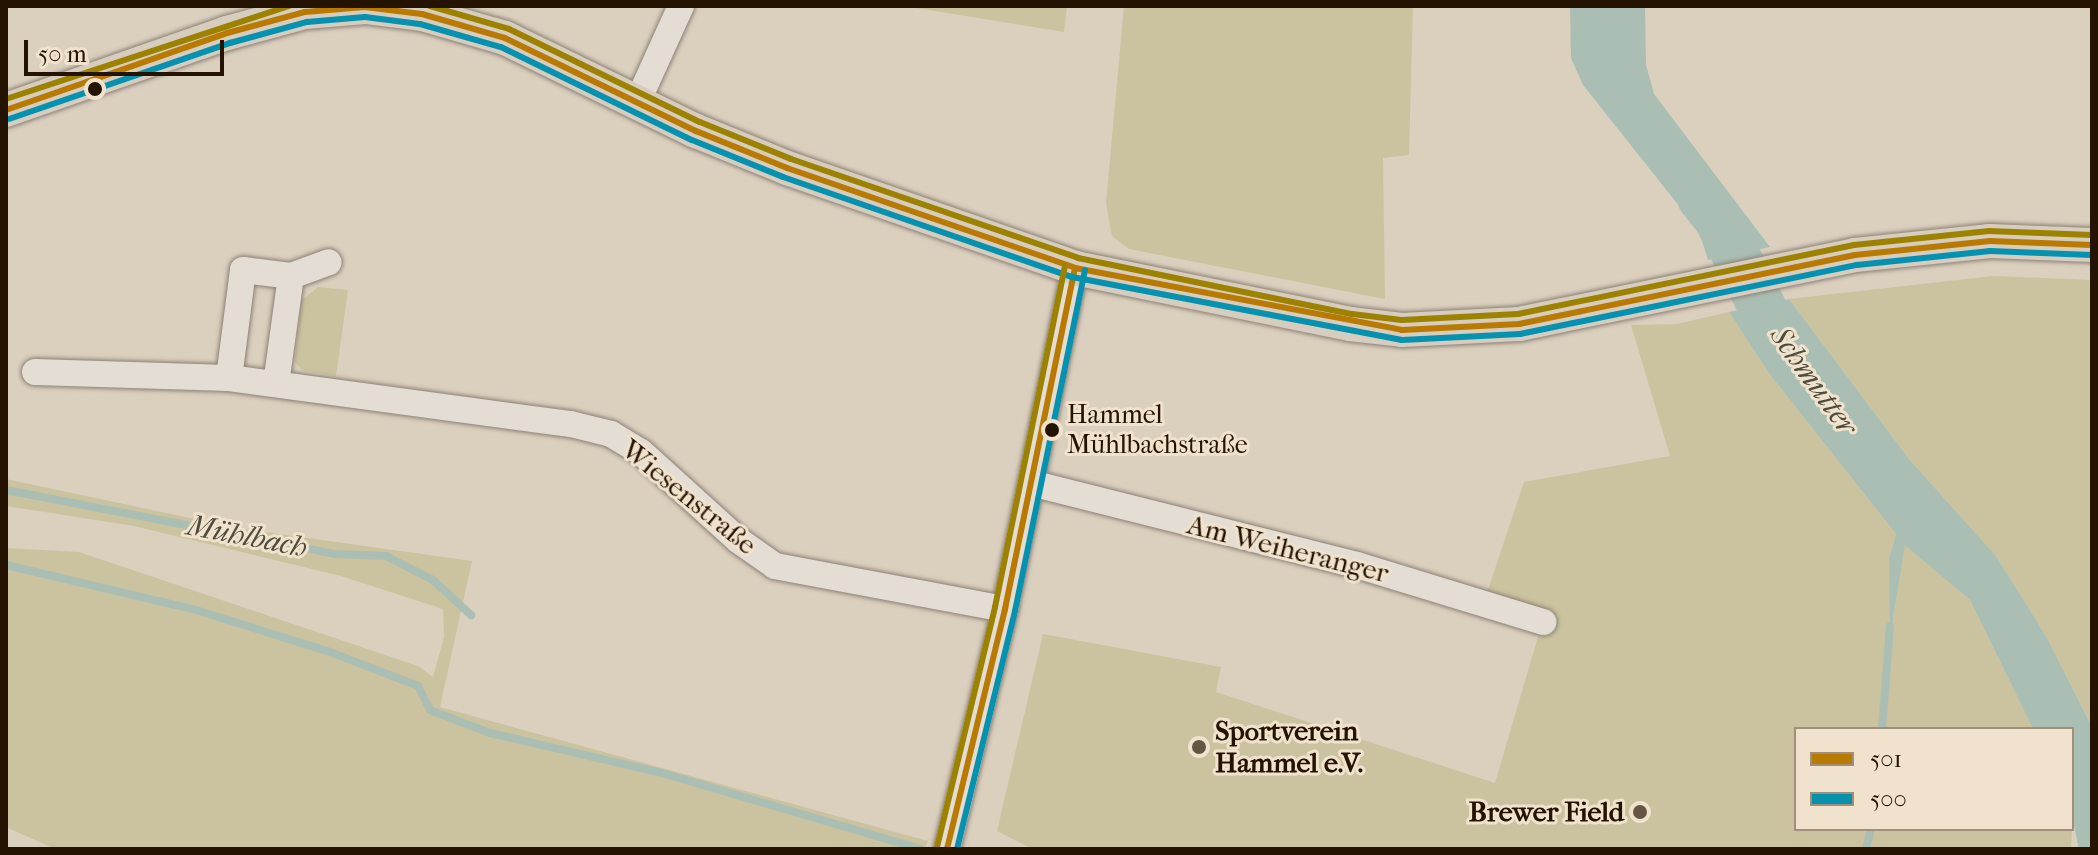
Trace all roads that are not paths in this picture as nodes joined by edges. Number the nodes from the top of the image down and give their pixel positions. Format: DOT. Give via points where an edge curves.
graph roads {
  1 [pos="681,6"];
  2 [pos="332,7"];
  3 [pos="637,103"];
  4 [pos="6,110"];
  5 [pos="2092,245"];
  6 [pos="329,262"];
  7 [pos="1075,268"];
  8 [pos="291,276"];
  9 [pos="35,372"];
  10 [pos="229,378"];
  11 [pos="276,384"];
  12 [pos="1031,483"];
  13 [pos="1005,609"];
  14 [pos="1543,622"];
  15 [pos="950,840"];
  1 -- 3 [label="street"];
  2 -- 3 [label="main road" via="422,14 477,28"];
  2 -- 4 [label="main road" via="227,33"];
  3 -- 7 [label="main road" via="801,173"];
  5 -- 7 [label="main road" via="1990,241 1855,255 1493,328 1402,330 1198,296"];
  6 -- 8 [label="street"];
  7 -- 12 [label="street"];
  8 -- 10 [label="street" via="243,270"];
  8 -- 11 [label="street"];
  9 -- 10 [label="street, Wiesenstraße"];
  10 -- 11 [label="street, Wiesenstraße"];
  11 -- 13 [label="street, Wiesenstraße" via="493,411 611,434 641,452 738,540 775,566"];
  12 -- 13 [label="street"];
  12 -- 14 [label="street, Am Weiheranger" via="1357,565"];
  13 -- 15 [label="street"];
}
